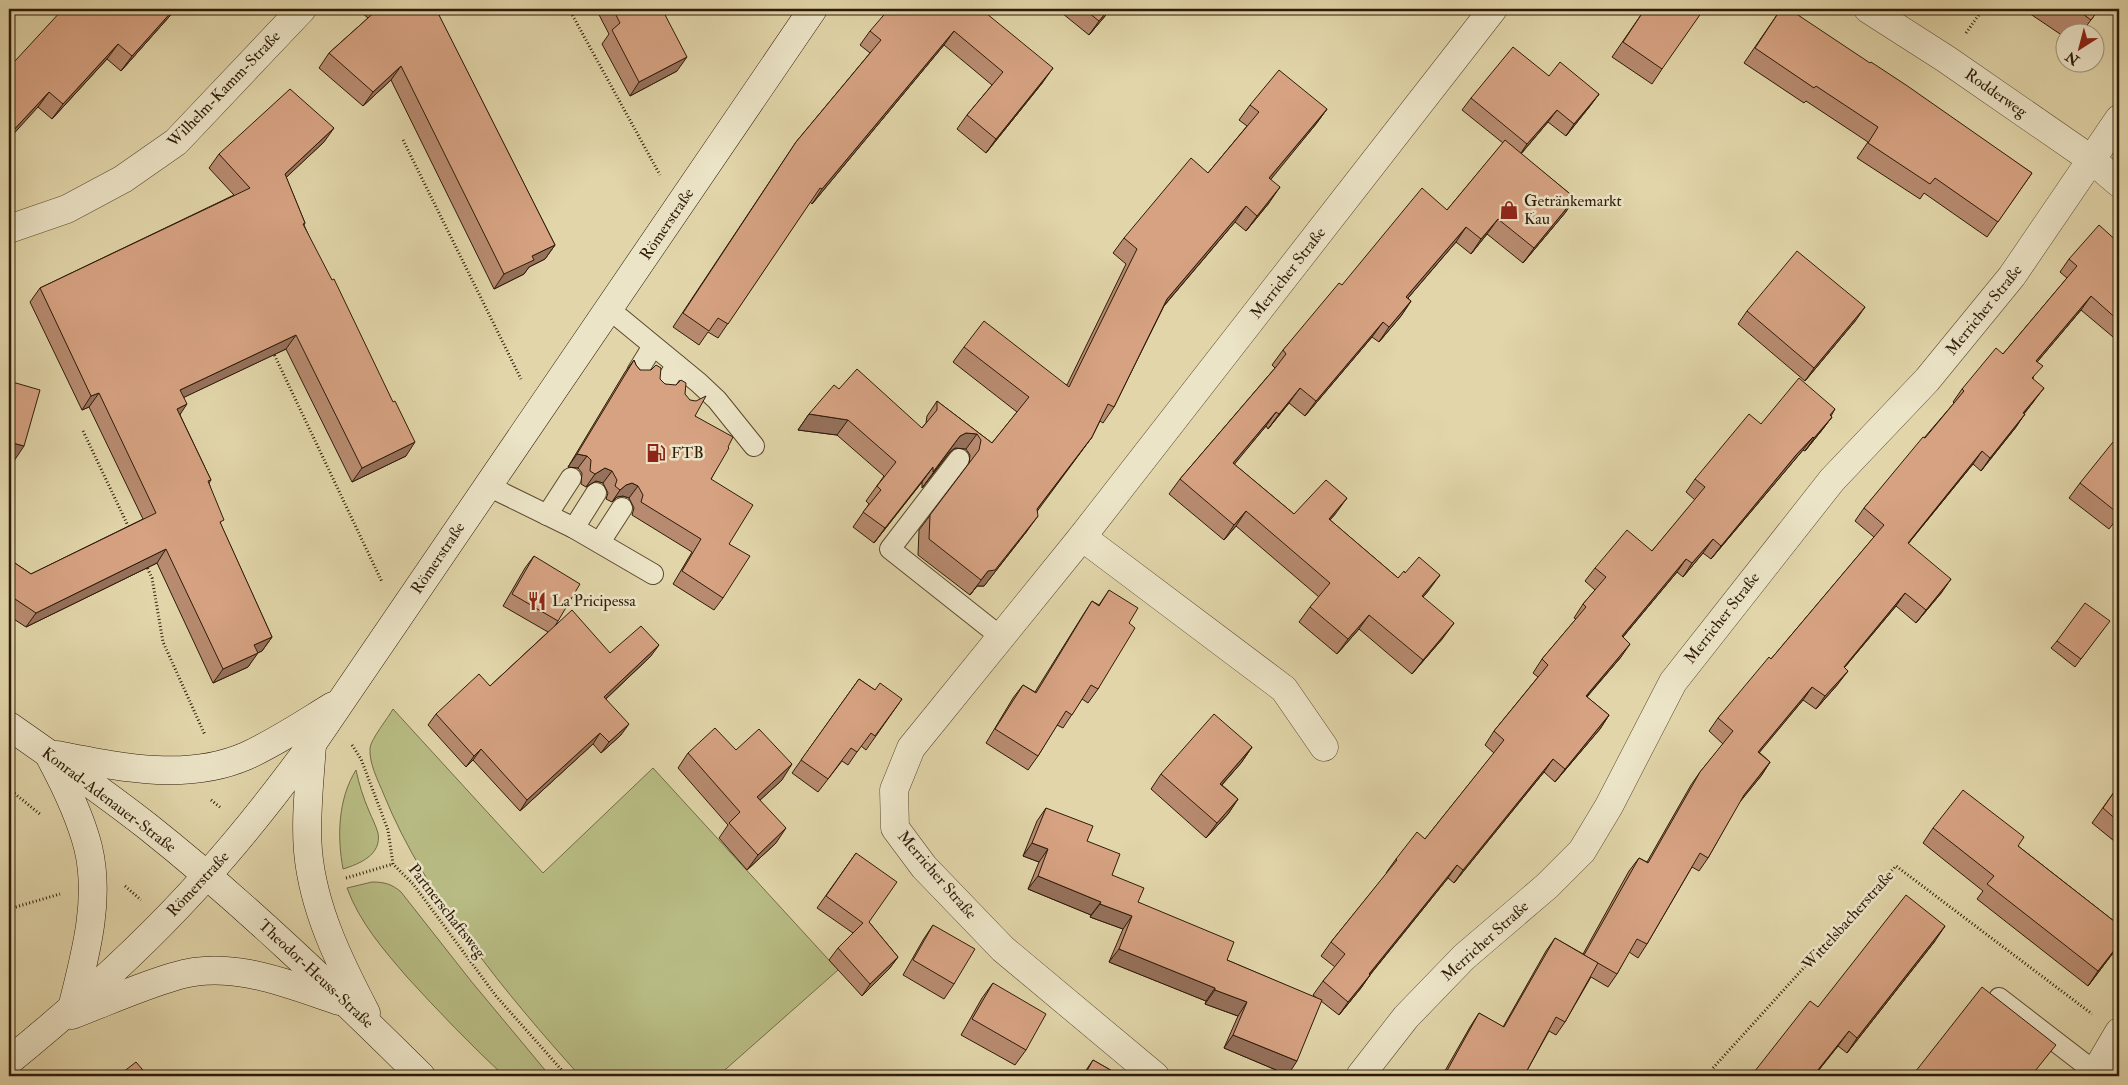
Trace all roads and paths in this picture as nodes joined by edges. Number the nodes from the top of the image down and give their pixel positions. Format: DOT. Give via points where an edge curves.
graph roads {
  1 [pos="302,9"];
  2 [pos="569,9"];
  3 [pos="813,9"];
  4 [pos="1493,9"];
  5 [pos="1868,9"];
  6 [pos="2119,120"];
  7 [pos="404,140"];
  8 [pos="2092,160"];
  9 [pos="2119,183"];
  10 [pos="678,209"];
  11 [pos="9,229"];
  12 [pos="609,310"];
  13 [pos="652,346"];
  14 [pos="273,351"];
  15 [pos="677,365"];
  16 [pos="637,372"];
  17 [pos="699,383"];
  18 [pos="662,387"];
  19 [pos="687,402"];
  20 [pos="538,413"];
  21 [pos="83,431"];
  22 [pos="754,446"];
  23 [pos="959,459"];
  24 [pos="571,478"];
  25 [pos="488,486"];
  26 [pos="596,493"];
  27 [pos="622,508"];
  28 [pos="547,515"];
  29 [pos="574,528"];
  30 [pos="132,535"];
  31 [pos="1082,537"];
  32 [pos="600,542"];
  33 [pos="144,561"];
  34 [pos="653,574"];
  35 [pos="398,616"];
  36 [pos="1001,637"];
  37 [pos="336,708"];
  38 [pos="9,726"];
  39 [pos="312,744"];
  40 [pos="1324,747"];
  41 [pos="48,753"];
  42 [pos="198,769"];
  43 [pos="393,864"];
  44 [pos="207,876"];
  45 [pos="124,879"];
  46 [pos="338,880"];
  47 [pos="126,886"];
  48 [pos="68,892"];
  49 [pos="9,909"];
  50 [pos="1999,998"];
  51 [pos="346,1003"];
  52 [pos="65,1014"];
  53 [pos="374,1030"];
  54 [pos="2119,1033"];
  55 [pos="9,1062"];
  56 [pos="1713,1068"];
  57 [pos="2094,1074"];
  58 [pos="421,1076"];
  59 [pos="567,1076"];
  60 [pos="1155,1076"];
  61 [pos="1360,1076"];
  1 -- 11 [label="street, Wilhelm-Kamm-Straße" via="176,142 123,180 67,209"];
  2 -- 10 [label="path"];
  3 -- 10 [label="street, Römerstraße"];
  4 -- 31 [label="street, Merricher Straße"];
  5 -- 8 [label="street, Rodderweg"];
  6 -- 8 [label="street, Merricher Straße"];
  7 -- 20 [label="path"];
  8 -- 9 [label="street, Rodderweg"];
  8 -- 61 [label="street, Merricher Straße" via="2012,276 1927,380 1832,480 1673,682 1582,851 1406,1016"];
  10 -- 12 [label="street, Römerstraße"];
  12 -- 13 [label="lane"];
  12 -- 20 [label="street, Römerstraße"];
  13 -- 15 [label="lane"];
  13 -- 16 [label="lane"];
  14 -- 35 [label="path"];
  15 -- 17 [label="lane"];
  15 -- 18 [label="lane"];
  17 -- 19 [label="lane"];
  17 -- 22 [label="lane"];
  20 -- 25 [label="street, Römerstraße"];
  21 -- 30 [label="path"];
  23 -- 36 [label="lane" via="890,549"];
  24 -- 28 [label="lane"];
  25 -- 28 [label="lane"];
  25 -- 35 [label="street, Römerstraße"];
  26 -- 29 [label="lane"];
  27 -- 32 [label="lane"];
  28 -- 29 [label="lane"];
  29 -- 32 [label="lane"];
  31 -- 36 [label="street, Merricher Straße"];
  31 -- 40 [label="street" via="1284,689"];
  32 -- 34 [label="lane"];
  33 -- 42 [label="path" via="152,578 163,642 206,739 196,742"];
  35 -- 37 [label="street, Römerstraße"];
  36 -- 60 [label="street, Merricher Straße" via="911,748 894,790 895,828 924,866 1003,949"];
  37 -- 39 [label="street, Römerstraße"];
  37 -- 42 [label="street" via="245,756"];
  37 -- 43 [label="path, Partnerschaftsweg" via="361,760 388,830"];
  38 -- 41 [label="street, Konrad-Adenauer-Straße"];
  39 -- 44 [label="street, Römerstraße" via="266,806"];
  39 -- 53 [label="street" via="307,821 312,883 342,964"];
  41 -- 42 [label="street" via="147,770"];
  41 -- 44 [label="street, Konrad-Adenauer-Straße" via="132,814"];
  41 -- 52 [label="street" via="82,826 93,889 89,934"];
  43 -- 46 [label="path"];
  43 -- 59 [label="path, Partnerschaftsweg" via="413,884 496,996"];
  44 -- 51 [label="street, Theodor-Heuss-Straße" via="272,932"];
  44 -- 52 [label="street, Römerstraße"];
  45 -- 47 [label="path"];
  48 -- 49 [label="path"];
  50 -- 57 [label="lane"];
  51 -- 52 [label="street" via="255,975 204,971 177,975"];
  51 -- 53 [label="street, Theodor-Heuss-Straße"];
  52 -- 55 [label="street, Römerstraße"];
  53 -- 58 [label="street, Theodor-Heuss-Straße"];
  54 -- 56 [label="path, Wittelsbacherstraße" via="1896,866"];
  54 -- 57 [label="street"];
}
